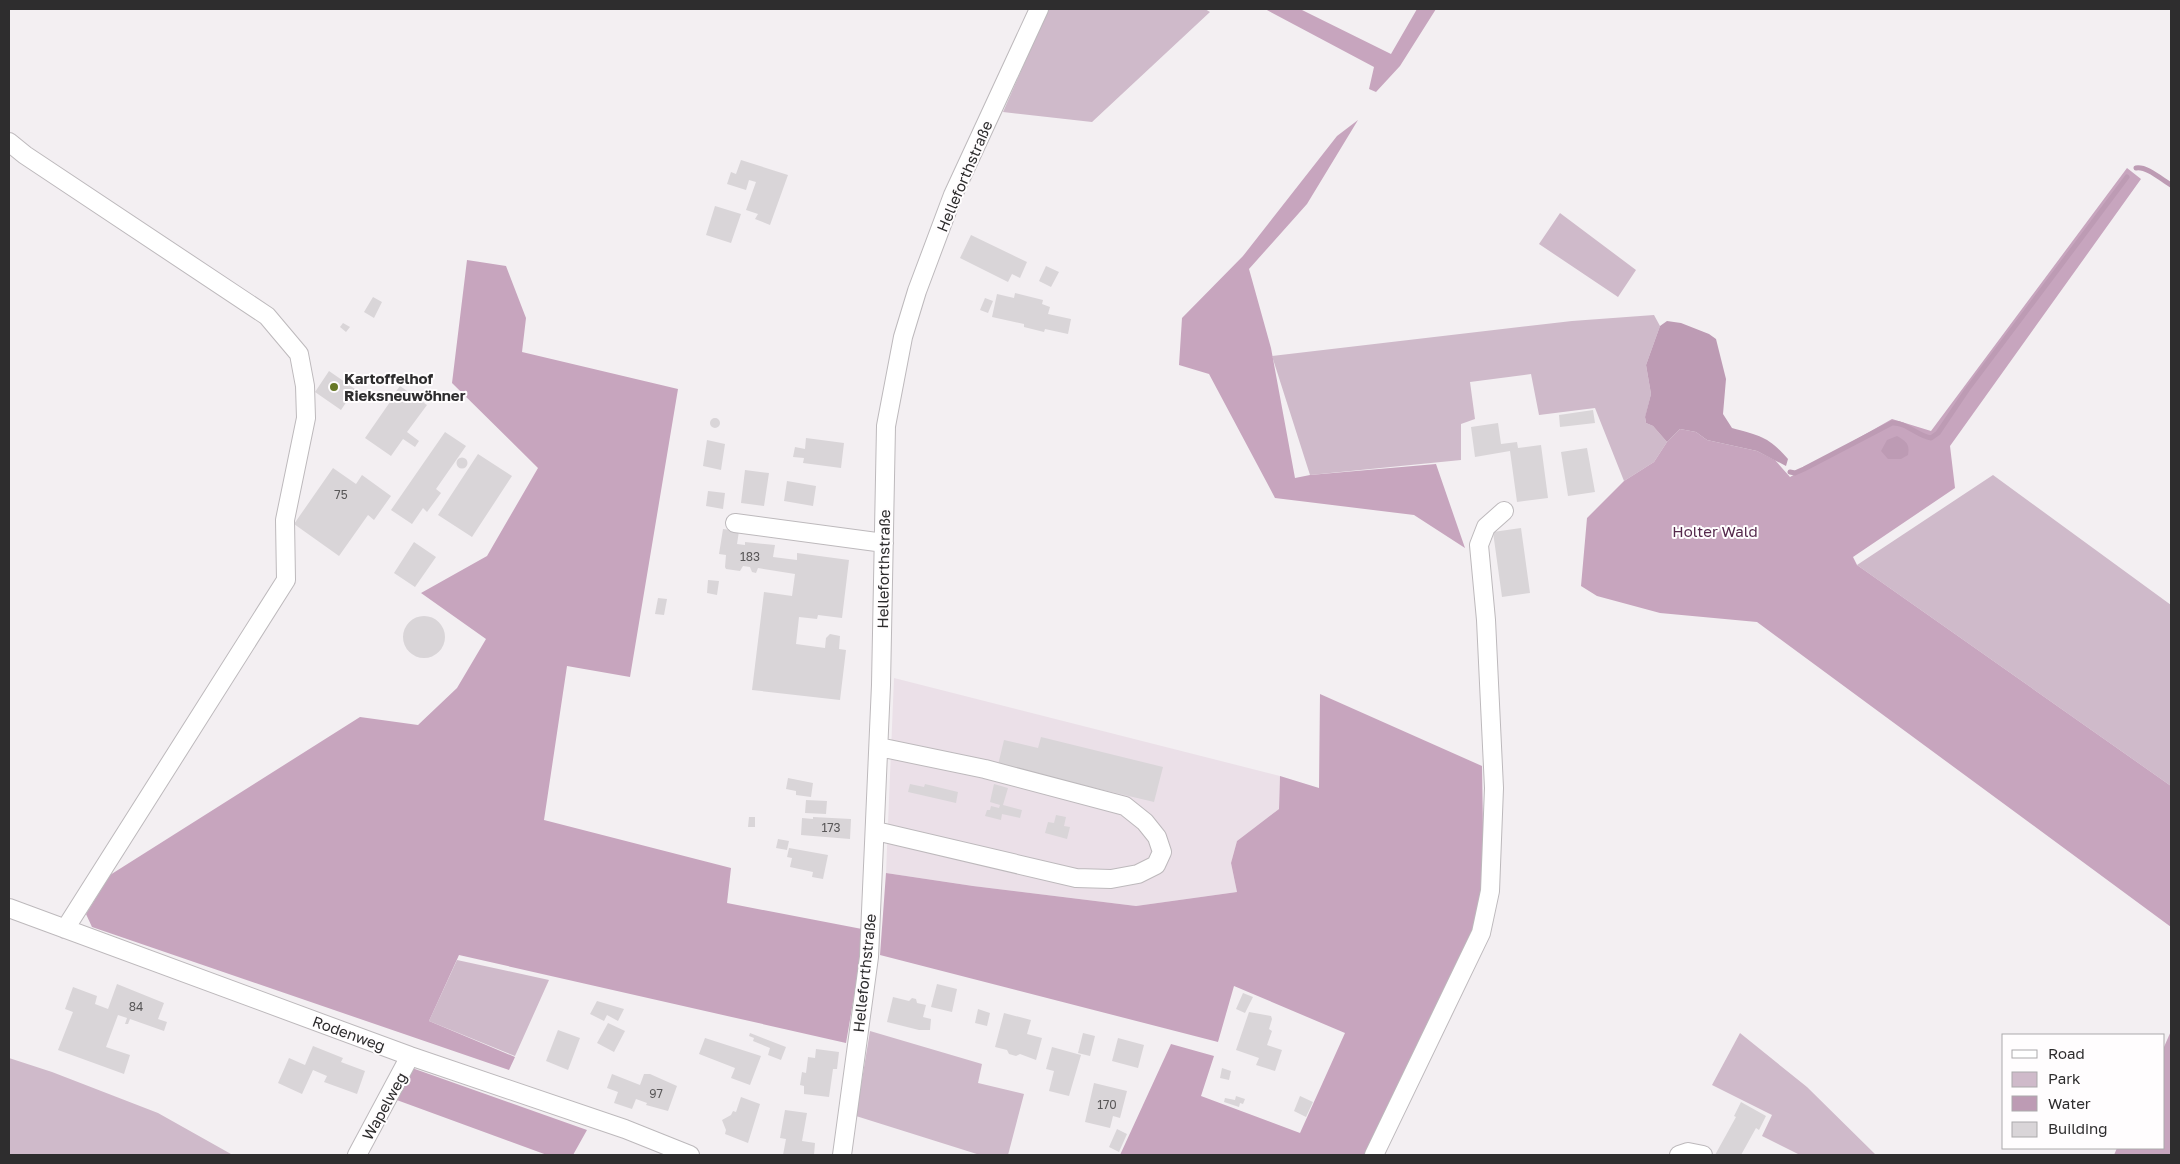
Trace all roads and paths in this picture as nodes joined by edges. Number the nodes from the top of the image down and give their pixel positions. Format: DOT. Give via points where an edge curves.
graph roads {
  1 [pos="1039,9"];
  2 [pos="9,142"];
  3 [pos="1504,511"];
  4 [pos="735,523"];
  5 [pos="884,543"];
  6 [pos="879,747"];
  7 [pos="876,831"];
  8 [pos="9,908"];
  9 [pos="65,929"];
  10 [pos="410,1056"];
  11 [pos="357,1155"];
  12 [pos="690,1155"];
  13 [pos="842,1155"];
  14 [pos="1374,1155"];
  15 [pos="1679,1155"];
  16 [pos="1703,1155"];
  1 -- 5 [label="street, Helleforthstraße" via="953,196 903,337 886,426"];
  2 -- 9 [label="street" via="267,316 299,354 305,386 306,418 285,520 286,580"];
  3 -- 14 [label="street" via="1486,527 1479,546 1494,788 1490,892 1481,933"];
  4 -- 5 [label="street"];
  5 -- 6 [label="street, Helleforthstraße"];
  6 -- 7 [label="street, Helleforthstraße"];
  6 -- 7 [label="street" via="986,769 1125,806 1145,822 1157,837 1162,852 1156,865 1138,874 1111,879 1076,878"];
  7 -- 13 [label="street, Helleforthstraße" via="869,957"];
  8 -- 9 [label="street, Rodenweg"];
  9 -- 10 [label="street, Rodenweg"];
  10 -- 11 [label="street, Wapelweg"];
  10 -- 12 [label="street, Rodenweg" via="624,1129"];
  15 -- 16 [label="street" via="1688,1152"];
}
